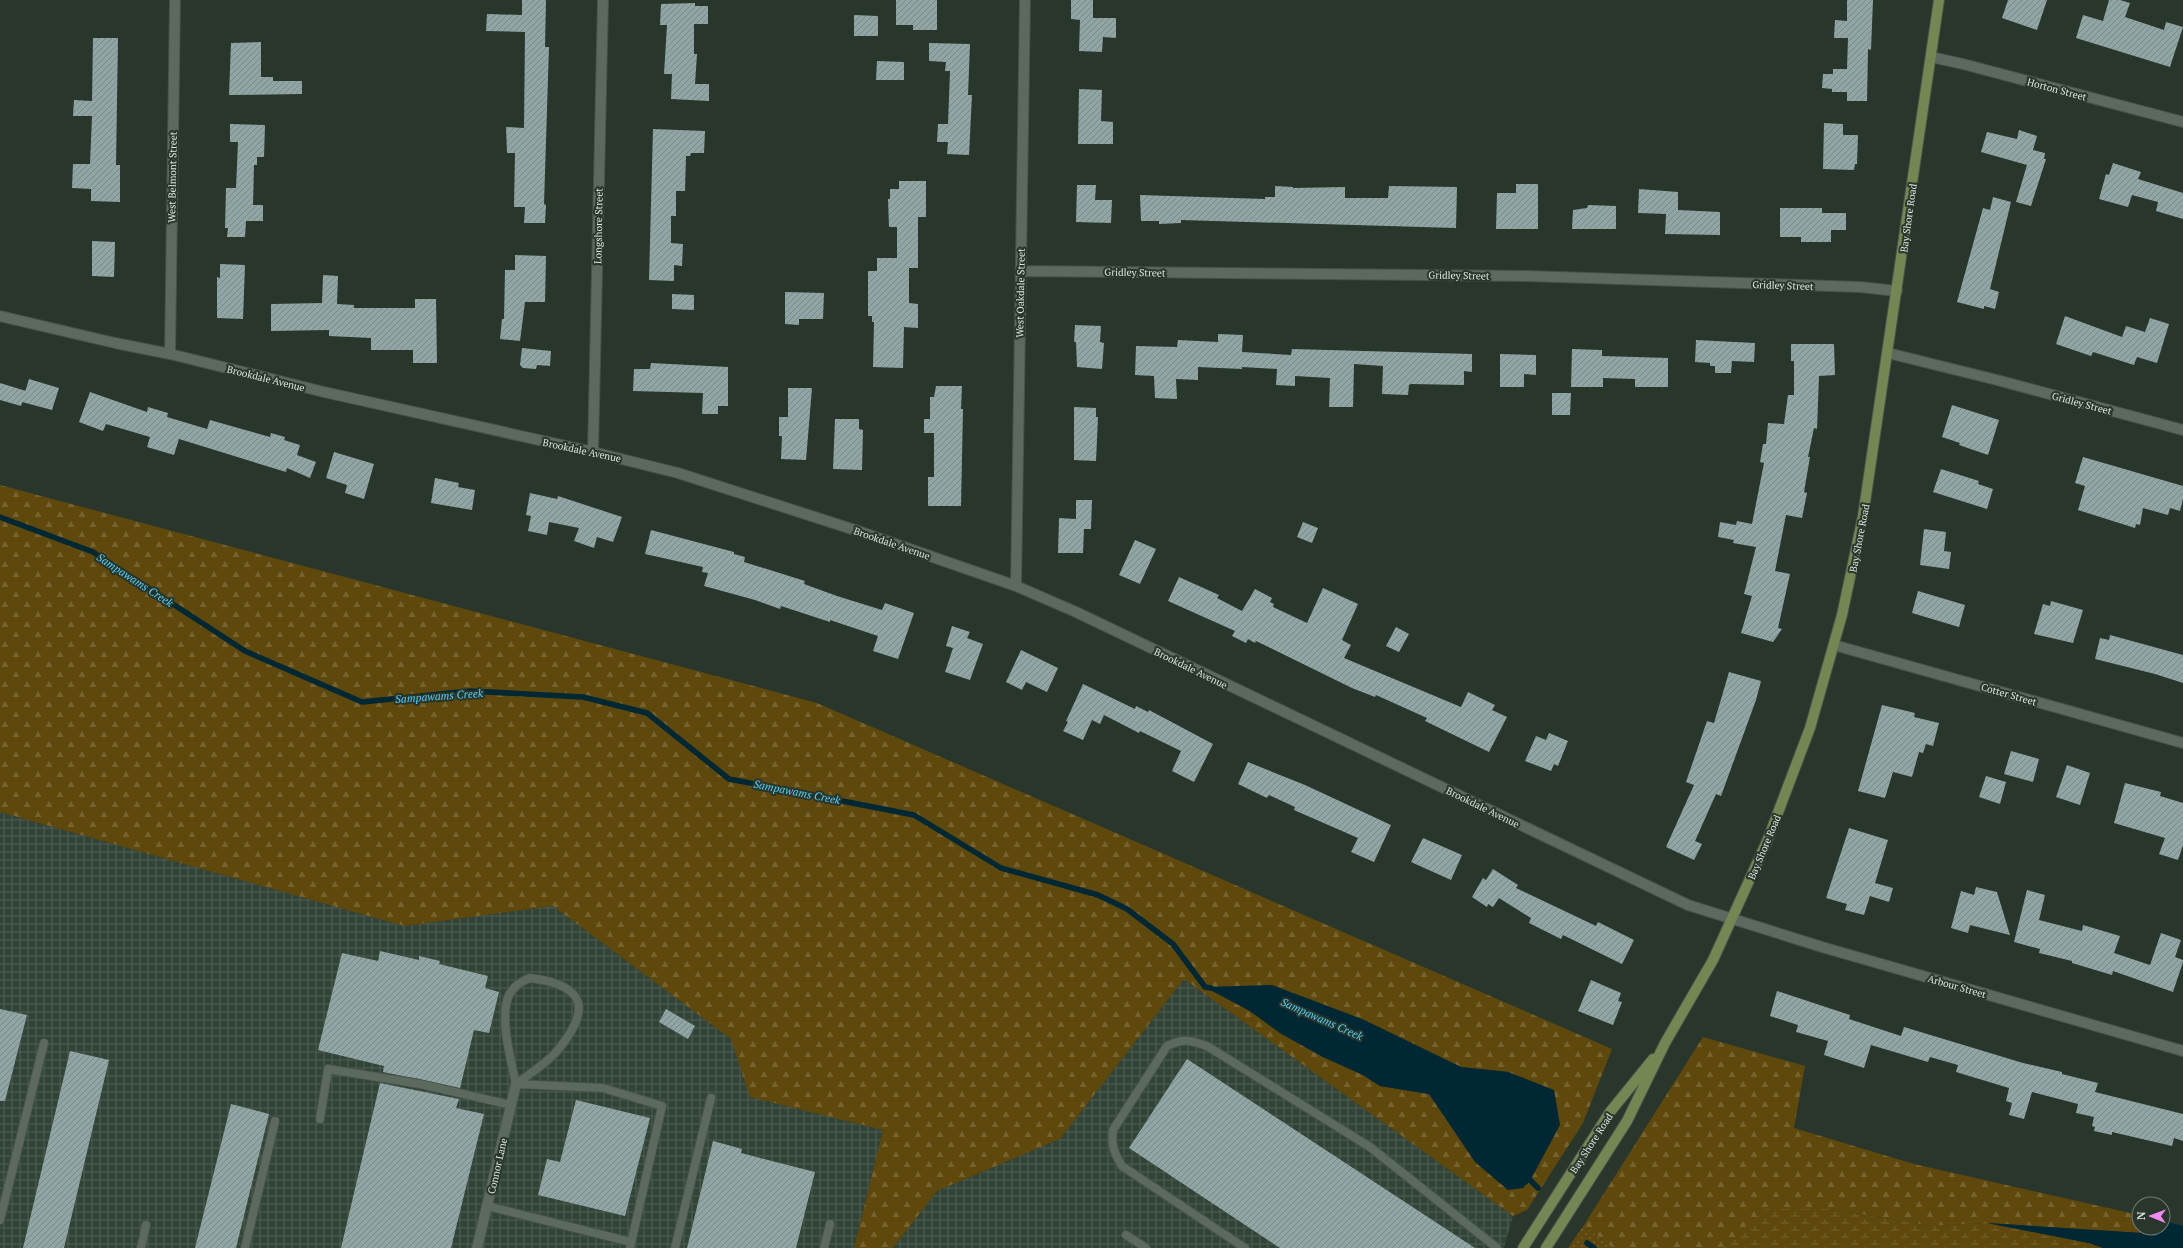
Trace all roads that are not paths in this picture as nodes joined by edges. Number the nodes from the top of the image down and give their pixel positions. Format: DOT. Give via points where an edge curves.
graph roads {
  1 [pos="175,0"];
  2 [pos="603,0"];
  3 [pos="1025,0"];
  4 [pos="1939,0"];
  5 [pos="1931,57"];
  6 [pos="2183,122"];
  7 [pos="1021,271"];
  8 [pos="1897,291"];
  9 [pos="0,316"];
  10 [pos="1888,353"];
  11 [pos="170,354"];
  12 [pos="2183,430"];
  13 [pos="593,452"];
  14 [pos="1016,586"];
  15 [pos="1834,645"];
  16 [pos="2183,743"];
  17 [pos="1732,919"];
  18 [pos="44,1043"];
  19 [pos="1665,1043"];
  20 [pos="2183,1050"];
  21 [pos="516,1084"];
  22 [pos="711,1098"];
  23 [pos="511,1106"];
  24 [pos="320,1119"];
  25 [pos="275,1121"];
  26 [pos="487,1206"];
  27 [pos="0,1220"];
  28 [pos="830,1224"];
  29 [pos="146,1225"];
  30 [pos="1126,1235"];
  31 [pos="630,1245"];
  32 [pos="141,1248"];
  33 [pos="245,1248"];
  34 [pos="477,1248"];
  35 [pos="674,1248"];
  36 [pos="824,1248"];
  37 [pos="1146,1248"];
  38 [pos="1245,1248"];
  39 [pos="1497,1248"];
  40 [pos="1522,1248"];
  41 [pos="1546,1248"];
  1 -- 11 [label="street, West Belmont Street"];
  2 -- 13 [label="street, Longshore Street"];
  3 -- 7 [label="street, West Oakdale Street"];
  4 -- 5 [label="main road, Bay Shore Road"];
  5 -- 6 [label="street, Horton Street"];
  5 -- 8 [label="main road, Bay Shore Road"];
  7 -- 8 [label="street, Gridley Street" via="1527,276 1860,287"];
  7 -- 14 [label="street, West Oakdale Street"];
  8 -- 10 [label="main road, Bay Shore Road"];
  9 -- 11 [label="street, Brookdale Avenue"];
  10 -- 12 [label="street, Gridley Street"];
  10 -- 15 [label="main road, Bay Shore Road" via="1861,529"];
  11 -- 13 [label="street, Brookdale Avenue" via="340,396"];
  13 -- 14 [label="street, Brookdale Avenue" via="685,476 855,530"];
  14 -- 17 [label="street, Brookdale Avenue" via="1681,902"];
  15 -- 16 [label="street, Cotter Street"];
  15 -- 17 [label="main road, Bay Shore Road" via="1810,728 1792,778"];
  17 -- 19 [label="main road, Bay Shore Road"];
  17 -- 20 [label="street, Arbour Street"];
  18 -- 27 [label="lane"];
  19 -- 40 [label="main road, Bay Shore Road" via="1610,1112"];
  19 -- 41 [label="main road, Bay Shore Road" via="1627,1121"];
  21 -- 21 [label="lane" via="556,1051 576,1021 580,1008 577,997 568,988 551,980 530,978 520,982 509,995 506,1038"];
  21 -- 23 [label="street, Connor Lane"];
  21 -- 31 [label="lane" via="603,1088 662,1106"];
  22 -- 35 [label="lane"];
  23 -- 24 [label="lane" via="420,1084 328,1069"];
  23 -- 26 [label="street, Connor Lane"];
  25 -- 33 [label="lane"];
  26 -- 31 [label="lane"];
  26 -- 34 [label="street, Connor Lane"];
  28 -- 36 [label="lane"];
  29 -- 32 [label="lane"];
  30 -- 37 [label="lane"];
  38 -- 39 [label="lane" via="1122,1166 1114,1153 1113,1130 1167,1046 1179,1040 1192,1040 1207,1046 1370,1147"];
}
